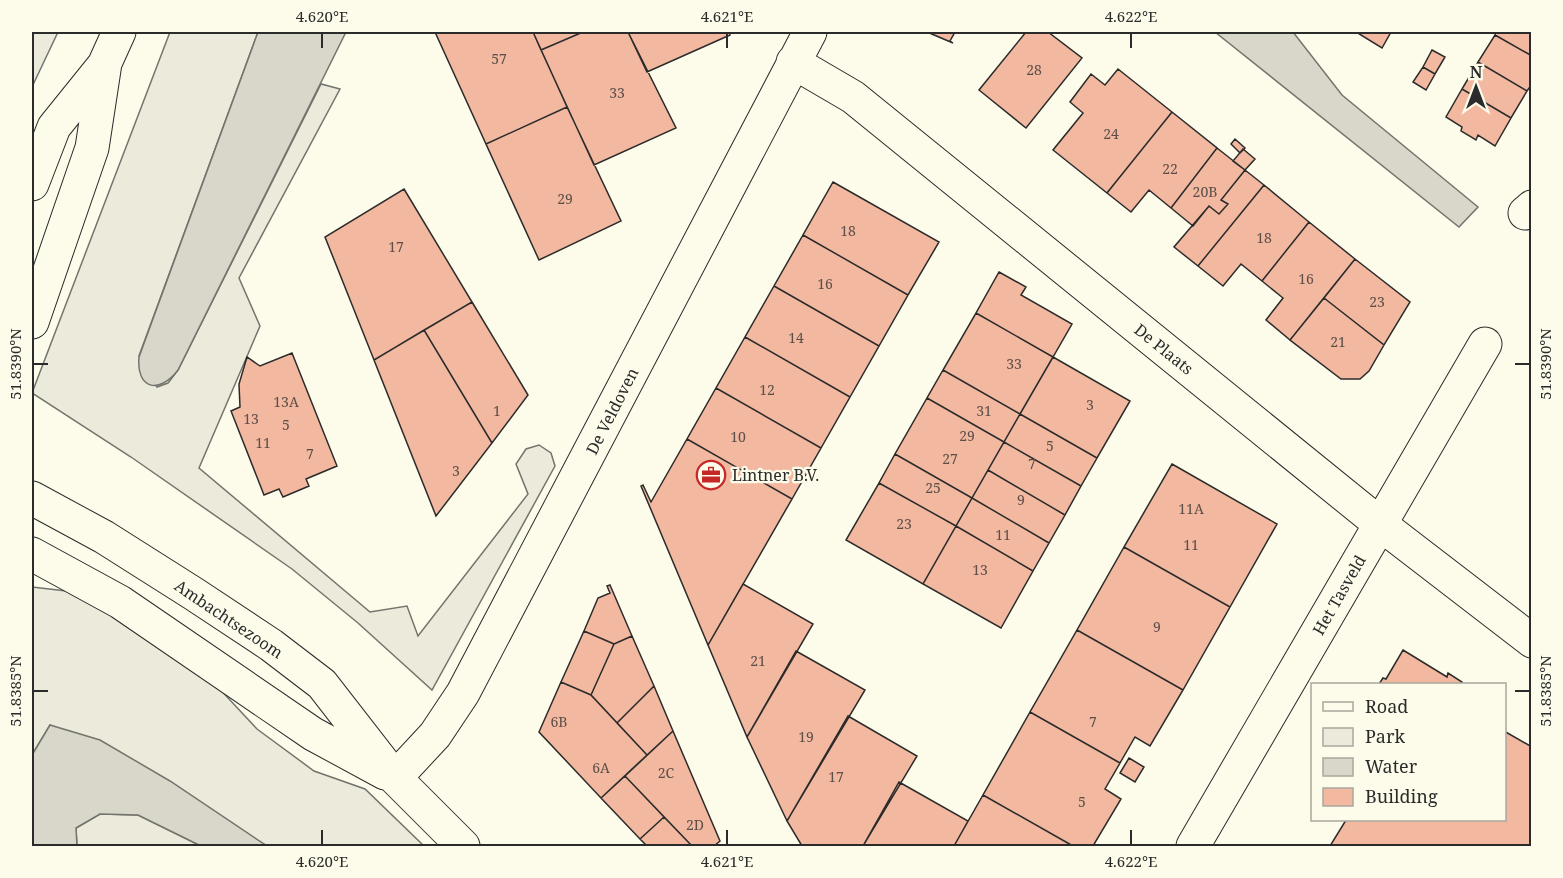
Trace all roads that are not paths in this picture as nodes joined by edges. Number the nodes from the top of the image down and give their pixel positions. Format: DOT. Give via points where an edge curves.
graph roads {
  1 [pos="119,32"];
  2 [pos="810,32"];
  3 [pos="794,62"];
  4 [pos="105,63"];
  5 [pos="32,184"];
  6 [pos="32,322"];
  7 [pos="1485,344"];
  8 [pos="32,498"];
  9 [pos="1380,524"];
  10 [pos="32,554"];
  11 [pos="1532,641"];
  12 [pos="395,778"];
  13 [pos="463,846"];
  14 [pos="1193,846"];
  1 -- 4 [label="street"];
  2 -- 3 [label="street, De Veldoven"];
  3 -- 9 [label="street, De Plaats" via="853,97"];
  3 -- 12 [label="street, De Veldoven" via="463,693 435,735"];
  4 -- 5 [label="street" via="54,127"];
  4 -- 6 [label="street" via="92,148"];
  7 -- 9 [label="street, Het Tasveld"];
  8 -- 12 [label="street, Ambachtsezoom" via="104,537 194,594 322,684"];
  9 -- 11 [label="street, De Plaats"];
  9 -- 14 [label="street, Het Tasveld"];
  10 -- 12 [label="street, Ambachtsezoom" via="120,602 313,734"];
  12 -- 13 [label="street, Ambachtsezoom"];
}
